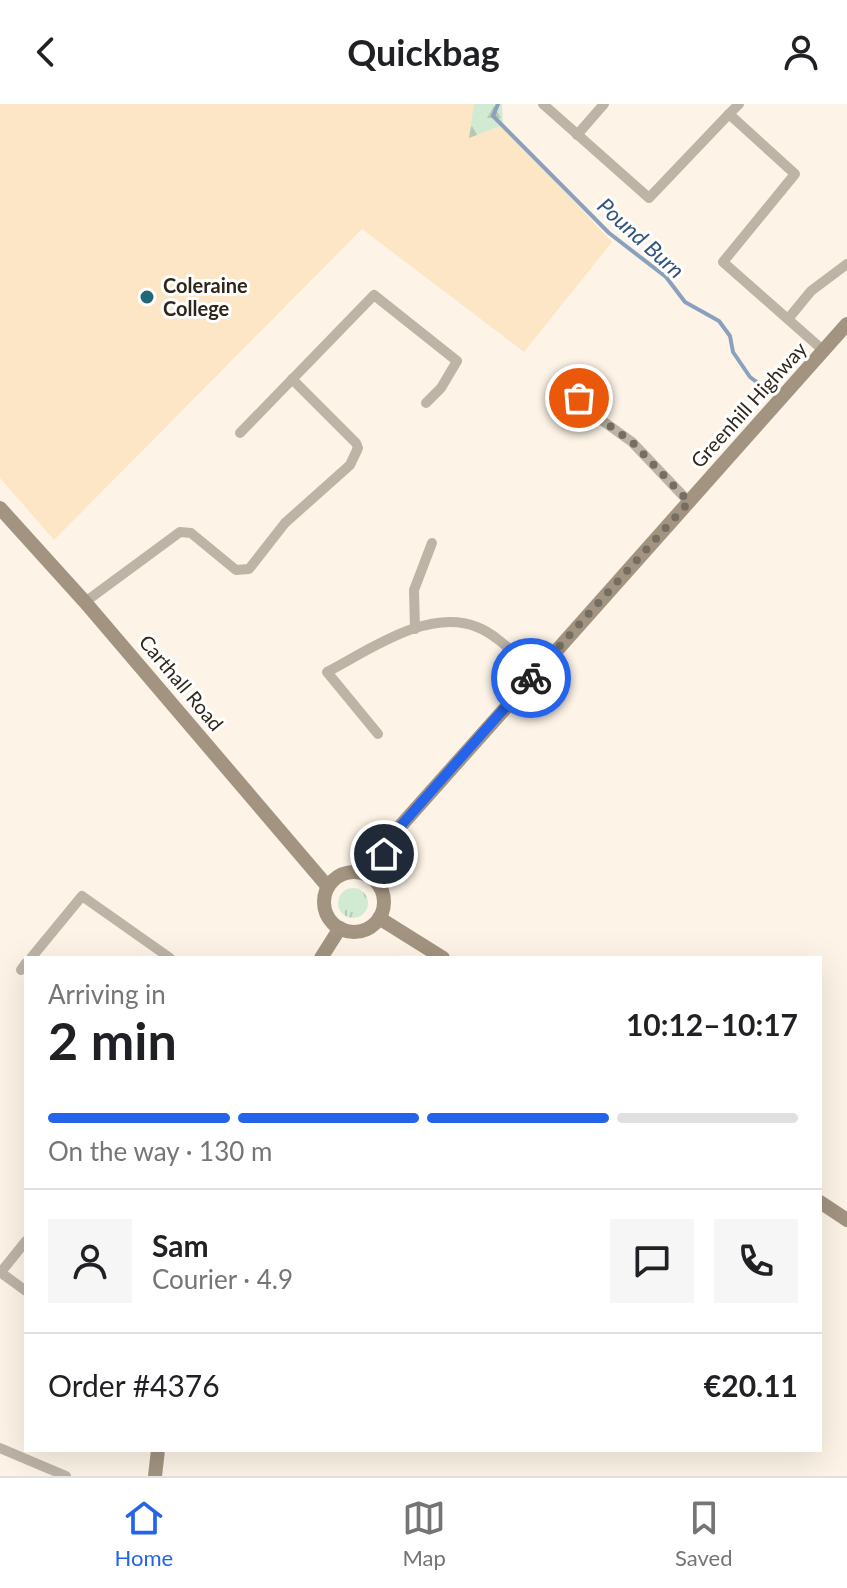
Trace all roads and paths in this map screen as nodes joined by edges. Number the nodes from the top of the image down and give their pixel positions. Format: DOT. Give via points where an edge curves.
graph roads {
  1 [pos="543,104"];
  2 [pos="604,104"];
  3 [pos="739,104"];
  4 [pos="729,114"];
  5 [pos="577,135"];
  6 [pos="847,264"];
  7 [pos="788,319"];
  8 [pos="847,324"];
  9 [pos="824,351"];
  10 [pos="292,379"];
  11 [pos="592,385"];
  12 [pos="579,398"];
  13 [pos="426,403"];
  14 [pos="568,409"];
  15 [pos="240,433"];
  16 [pos="689,502"];
  17 [pos="0,508"];
  18 [pos="432,543"];
  19 [pos="426,555"];
  20 [pos="439,561"];
  21 [pos="85,602"];
  22 [pos="415,629"];
  23 [pos="535,672"];
  24 [pos="378,734"];
  25 [pos="372,878"];
  26 [pos="328,887"];
  27 [pos="379,918"];
  28 [pos="340,928"];
  29 [pos="33,956"];
  30 [pos="167,956"];
  31 [pos="322,956"];
  32 [pos="440,956"];
  33 [pos="822,1203"];
  34 [pos="847,1220"];
  35 [pos="24,1243"];
  36 [pos="0,1272"];
  37 [pos="24,1290"];
  38 [pos="0,1448"];
  39 [pos="158,1452"];
  40 [pos="34,1463"];
  41 [pos="30,1476"];
  42 [pos="66,1476"];
  43 [pos="155,1476"];
  1 -- 5 [label="street"];
  2 -- 5 [label="street"];
  3 -- 4 [label="street"];
  4 -- 5 [label="street" via="649,198"];
  4 -- 7 [label="street" via="795,174 723,262"];
  6 -- 7 [label="street" via="811,291"];
  7 -- 9 [label="street"];
  8 -- 9 [label="main road, Greenhill Highway"];
  9 -- 16 [label="main road, Greenhill Highway"];
  10 -- 13 [label="street" via="374,295 457,361"];
  10 -- 15 [label="street"];
  10 -- 21 [label="street" via="356,443 350,465 285,523 249,569 227,565 191,533 180,532"];
  11 -- 12 [label="street"];
  12 -- 14 [label="street"];
  12 -- 16 [label="street" via="632,442"];
  16 -- 23 [label="main road, Greenhill Highway"];
  17 -- 21 [label="main road, Carthall Road"];
  18 -- 19 [label="street"];
  19 -- 20 [label="street"];
  19 -- 22 [label="street" via="414,590"];
  21 -- 26 [label="main road, Carthall Road"];
  22 -- 23 [label="street" via="440,623 478,627"];
  22 -- 24 [label="street" via="327,672"];
  23 -- 25 [label="main road, Greenhill Highway" via="397,830"];
  25 -- 26 [label="main road" via="343,874"];
  25 -- 27 [label="main road" via="384,901"];
  26 -- 28 [label="main road" via="327,914"];
  27 -- 28 [label="main road" via="357,932"];
  27 -- 32 [label="main road"];
  28 -- 31 [label="main road"];
  29 -- 30 [label="street" via="82,896"];
  33 -- 34 [label="main road"];
  35 -- 36 [label="street"];
  36 -- 37 [label="street"];
  38 -- 40 [label="street"];
  39 -- 43 [label="main road"];
  40 -- 41 [label="street"];
  40 -- 42 [label="street"];
}
